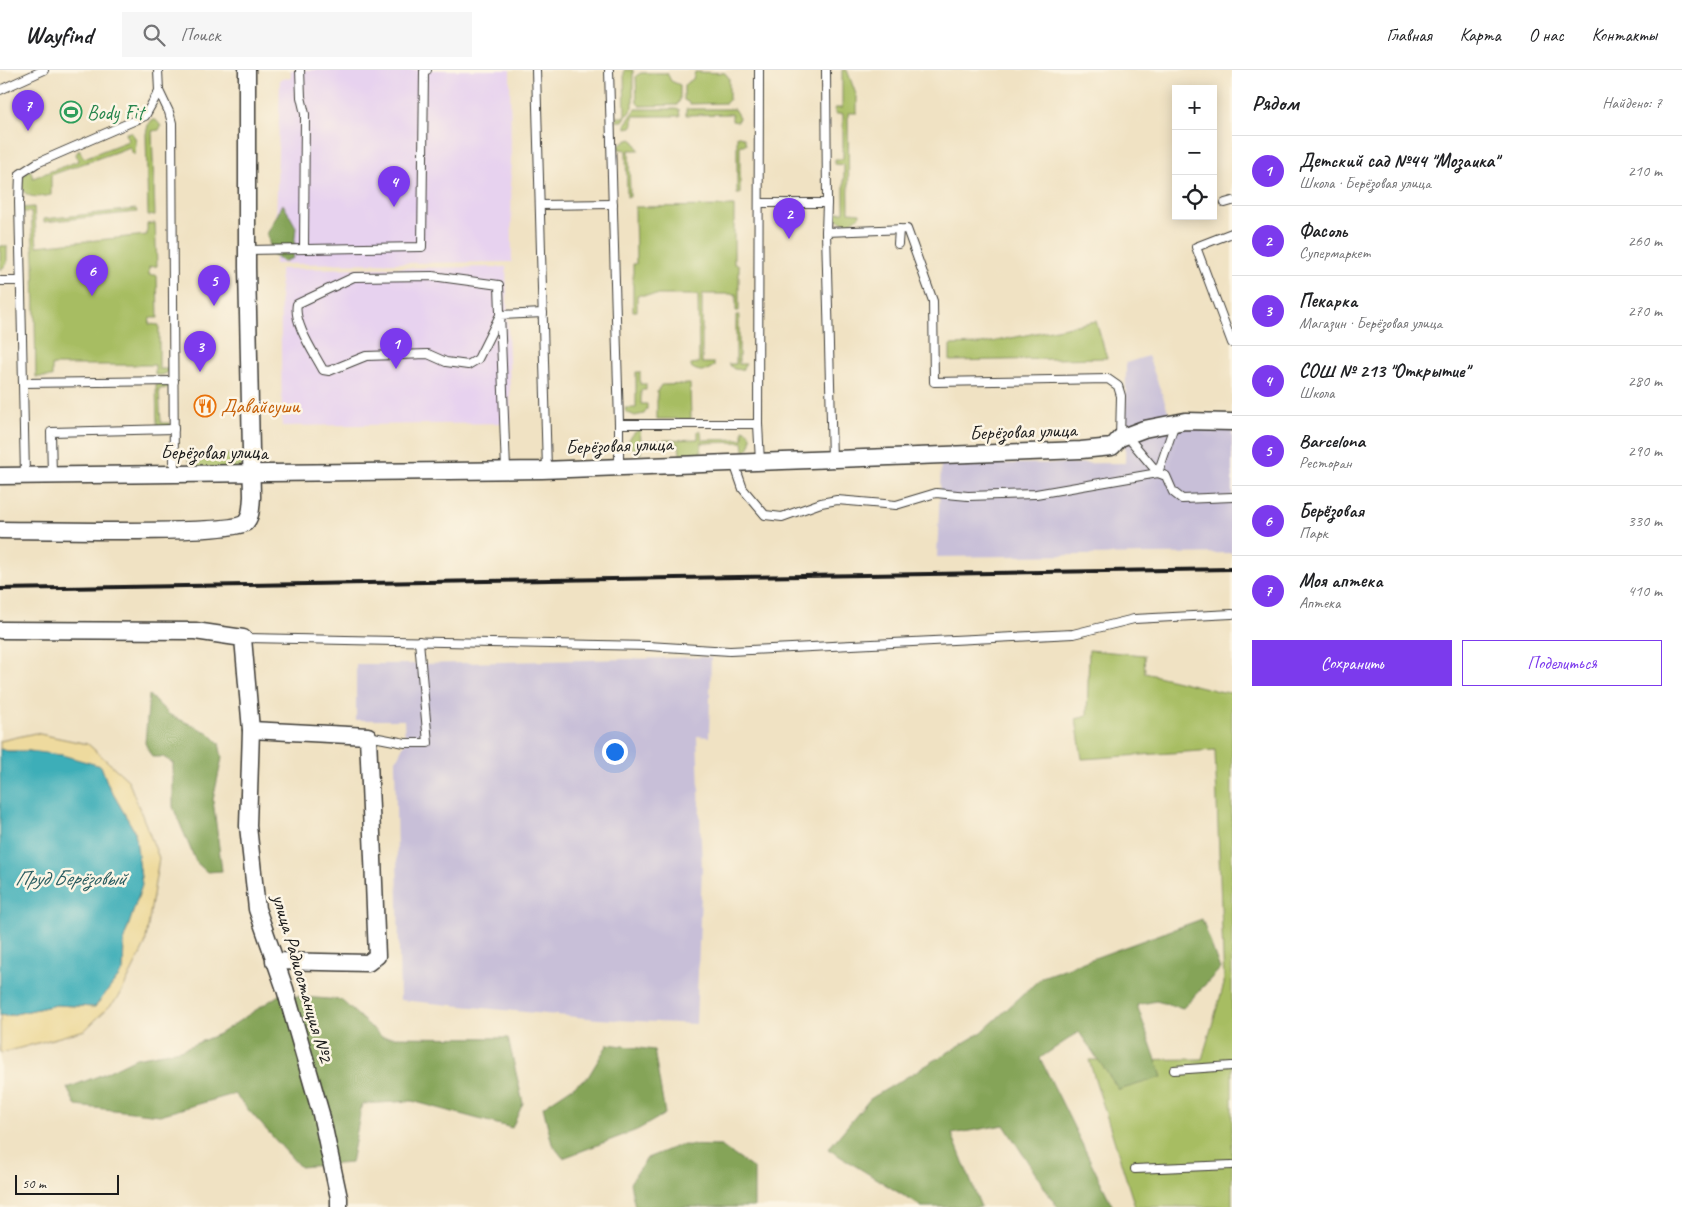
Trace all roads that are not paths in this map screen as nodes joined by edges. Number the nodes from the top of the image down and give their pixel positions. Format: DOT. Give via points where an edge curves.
graph roads {
  1 [pos="44,70"];
  2 [pos="158,70"];
  3 [pos="247,70"];
  4 [pos="300,70"];
  5 [pos="427,70"];
  6 [pos="536,70"];
  7 [pos="609,70"];
  8 [pos="759,70"];
  9 [pos="826,70"];
  10 [pos="0,90"];
  11 [pos="158,91"];
  12 [pos="758,203"];
  13 [pos="827,203"];
  14 [pos="613,204"];
  15 [pos="540,205"];
  16 [pos="898,229"];
  17 [pos="826,232"];
  18 [pos="1232,233"];
  19 [pos="898,244"];
  20 [pos="247,250"];
  21 [pos="304,250"];
  22 [pos="0,281"];
  23 [pos="20,281"];
  24 [pos="543,314"];
  25 [pos="500,315"];
  26 [pos="1232,343"];
  27 [pos="174,380"];
  28 [pos="23,383"];
  29 [pos="1232,422"];
  30 [pos="1175,423"];
  31 [pos="619,424"];
  32 [pos="758,424"];
  33 [pos="174,430"];
  34 [pos="1123,437"];
  35 [pos="832,459"];
  36 [pos="734,462"];
  37 [pos="760,462"];
  38 [pos="619,466"];
  39 [pos="506,470"];
  40 [pos="547,470"];
  41 [pos="251,472"];
  42 [pos="174,473"];
  43 [pos="1158,473"];
  44 [pos="52,475"];
  45 [pos="0,476"];
  46 [pos="25,476"];
  47 [pos="1232,497"];
  48 [pos="0,530"];
  49 [pos="1232,614"];
  50 [pos="0,630"];
  51 [pos="243,638"];
  52 [pos="419,641"];
  53 [pos="251,730"];
  54 [pos="368,736"];
  55 [pos="274,961"];
  56 [pos="1232,1066"];
  57 [pos="1174,1070"];
  58 [pos="1232,1166"];
  59 [pos="1135,1169"];
  60 [pos="339,1207"];
  1 -- 10 [label="lane"];
  2 -- 11 [label="lane"];
  3 -- 20 [label="street"];
  4 -- 21 [label="lane" via="305,114"];
  5 -- 21 [label="lane" via="424,71 422,247"];
  6 -- 15 [label="lane"];
  7 -- 14 [label="lane"];
  8 -- 12 [label="lane"];
  9 -- 13 [label="lane"];
  11 -- 23 [label="lane" via="145,116 37,163 20,174"];
  11 -- 27 [label="lane" via="172,123"];
  12 -- 13 [label="lane"];
  12 -- 32 [label="lane"];
  13 -- 17 [label="lane"];
  14 -- 15 [label="lane"];
  14 -- 31 [label="lane"];
  15 -- 24 [label="lane"];
  16 -- 17 [label="lane"];
  16 -- 19 [label="lane"];
  16 -- 34 [label="lane" via="907,229 933,300 934,382 1108,379 1118,386 1121,396"];
  17 -- 35 [label="lane"];
  18 -- 26 [label="lane" via="1196,247"];
  20 -- 21 [label="lane"];
  20 -- 41 [label="street"];
  22 -- 23 [label="lane"];
  23 -- 28 [label="lane"];
  24 -- 25 [label="lane"];
  24 -- 40 [label="lane"];
  25 -- 25 [label="lane" via="499,285 432,276 354,277 297,304 295,311 323,370 329,372 366,356 428,354 468,366 478,359"];
  25 -- 39 [label="lane"];
  27 -- 28 [label="lane"];
  27 -- 33 [label="lane"];
  28 -- 46 [label="lane"];
  29 -- 30 [label="street, Берёзовая улица"];
  30 -- 34 [label="street, Берёзовая улица"];
  30 -- 43 [label="lane"];
  31 -- 32 [label="lane"];
  31 -- 38 [label="lane"];
  32 -- 37 [label="lane"];
  33 -- 42 [label="lane"];
  33 -- 44 [label="lane" via="51,432"];
  34 -- 35 [label="street, Берёзовая улица" via="1112,447 1081,450"];
  34 -- 43 [label="lane"];
  35 -- 37 [label="street, Берёзовая улица"];
  36 -- 37 [label="street, Берёзовая улица"];
  36 -- 38 [label="street, Берёзовая улица"];
  36 -- 43 [label="lane" via="743,489 765,515 782,517 836,500 896,505 936,493 968,496 1036,494"];
  38 -- 40 [label="street, Берёзовая улица"];
  39 -- 40 [label="street, Берёзовая улица"];
  39 -- 41 [label="street, Берёзовая улица"];
  41 -- 42 [label="street, Берёзовая улица"];
  41 -- 48 [label="street" via="250,514 245,523 234,527"];
  42 -- 44 [label="street, Берёзовая улица"];
  43 -- 47 [label="lane" via="1166,476 1173,492 1182,499"];
  44 -- 46 [label="street, Берёзовая улица"];
  45 -- 46 [label="street, Берёзовая улица"];
  49 -- 52 [label="lane" via="1134,619 1073,634 730,651"];
  50 -- 51 [label="street" via="195,631"];
  51 -- 52 [label="lane"];
  51 -- 53 [label="street, улица Радиостанция №2"];
  52 -- 54 [label="lane" via="428,743 405,743"];
  53 -- 54 [label="street"];
  53 -- 55 [label="street, улица Радиостанция №2" via="248,826 257,909"];
  54 -- 55 [label="street" via="377,956 368,963"];
  55 -- 60 [label="street, улица Радиостанция №2" via="286,989 321,1114"];
  56 -- 57 [label="lane"];
  58 -- 59 [label="lane"];
}
